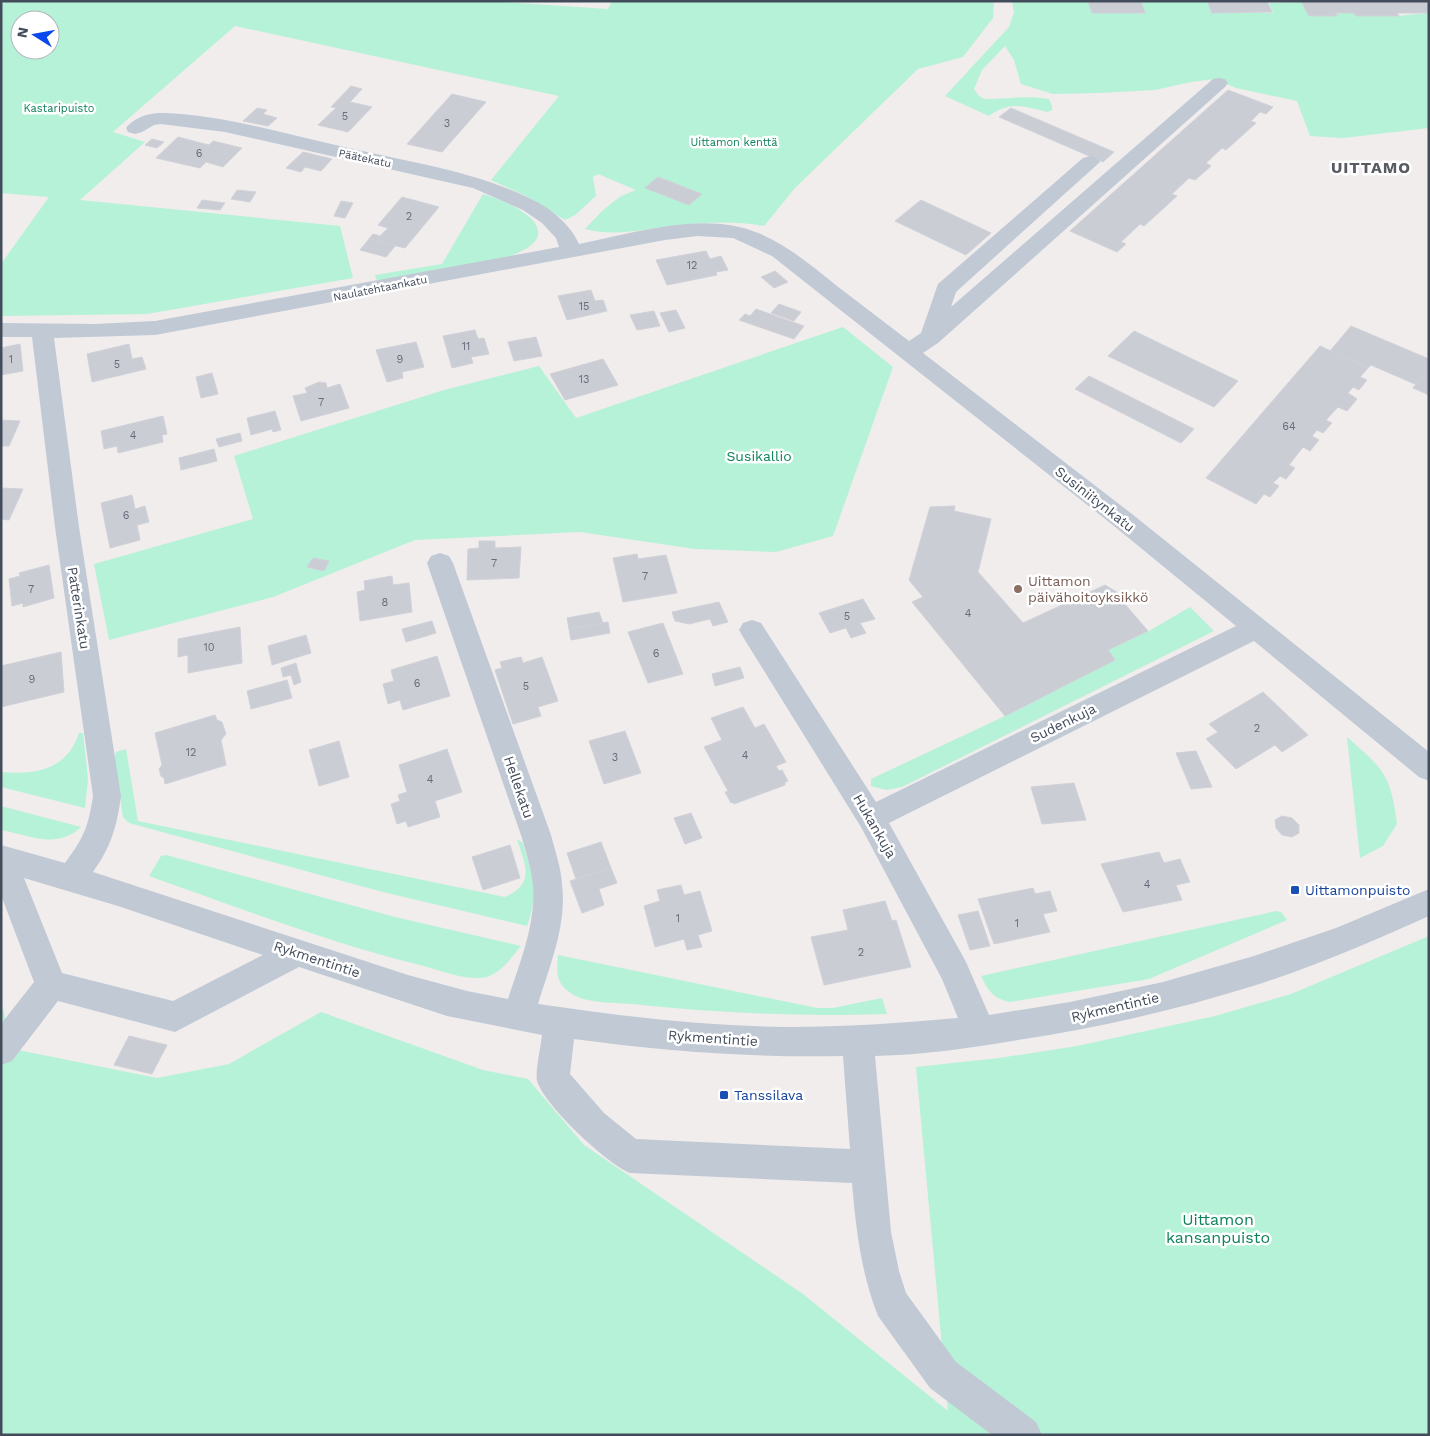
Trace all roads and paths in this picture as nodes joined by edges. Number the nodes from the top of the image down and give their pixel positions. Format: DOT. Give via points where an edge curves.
graph roads {
  1 [pos="1219,83"];
  2 [pos="135,128"];
  3 [pos="1090,162"];
  4 [pos="756,237"];
  5 [pos="572,252"];
  6 [pos="1,330"];
  7 [pos="42,331"];
  8 [pos="930,338"];
  9 [pos="910,352"];
  10 [pos="440,563"];
  11 [pos="1256,628"];
  12 [pos="752,630"];
  13 [pos="1429,769"];
  14 [pos="871,818"];
  15 [pos="2,858"];
  16 [pos="72,877"];
  17 [pos="1429,902"];
  18 [pos="298,952"];
  19 [pos="52,985"];
  20 [pos="518,1016"];
  21 [pos="560,1022"];
  22 [pos="980,1032"];
  23 [pos="858,1041"];
  24 [pos="1,1050"];
  25 [pos="868,1167"];
  26 [pos="1023,1435"];
  1 -- 8 [label="street"];
  2 -- 5 [label="street, Päätekatu" via="160,118 225,126 479,184 530,206 549,219 565,236"];
  3 -- 8 [label="street" via="946,289"];
  4 -- 5 [label="street, Naulatehtaankatu" via="728,230 691,230"];
  4 -- 9 [label="street, Susiniitynkatu" via="779,251"];
  5 -- 7 [label="street, Naulatehtaankatu" via="172,325 135,330"];
  6 -- 7 [label="street, Naulatehtaankatu"];
  7 -- 16 [label="street, Patterinkatu" via="66,527 107,796 103,824 93,848"];
  8 -- 9 [label="street"];
  9 -- 11 [label="street, Susiniitynkatu"];
  10 -- 20 [label="street, Hellekatu" via="546,869 548,892 543,936"];
  11 -- 13 [label="street, Susiniitynkatu"];
  11 -- 14 [label="street, Sudenkuja"];
  12 -- 14 [label="street, Hukankuja"];
  14 -- 22 [label="street, Hukankuja" via="955,972"];
  15 -- 16 [label="street, Rykmentintie"];
  15 -- 19 [label="street"];
  16 -- 18 [label="street, Rykmentintie"];
  17 -- 22 [label="street, Rykmentintie" via="1292,958 1193,989 1116,1009"];
  18 -- 19 [label="street" via="175,1017"];
  18 -- 20 [label="street, Rykmentintie" via="463,1005"];
  19 -- 24 [label="street"];
  20 -- 21 [label="street, Rykmentintie"];
  21 -- 23 [label="street, Rykmentintie" via="692,1038"];
  21 -- 25 [label="street" via="553,1079 592,1125 630,1156"];
  22 -- 23 [label="street, Rykmentintie"];
  23 -- 25 [label="street"];
  25 -- 26 [label="street" via="874,1232 891,1303 943,1375"];
}
